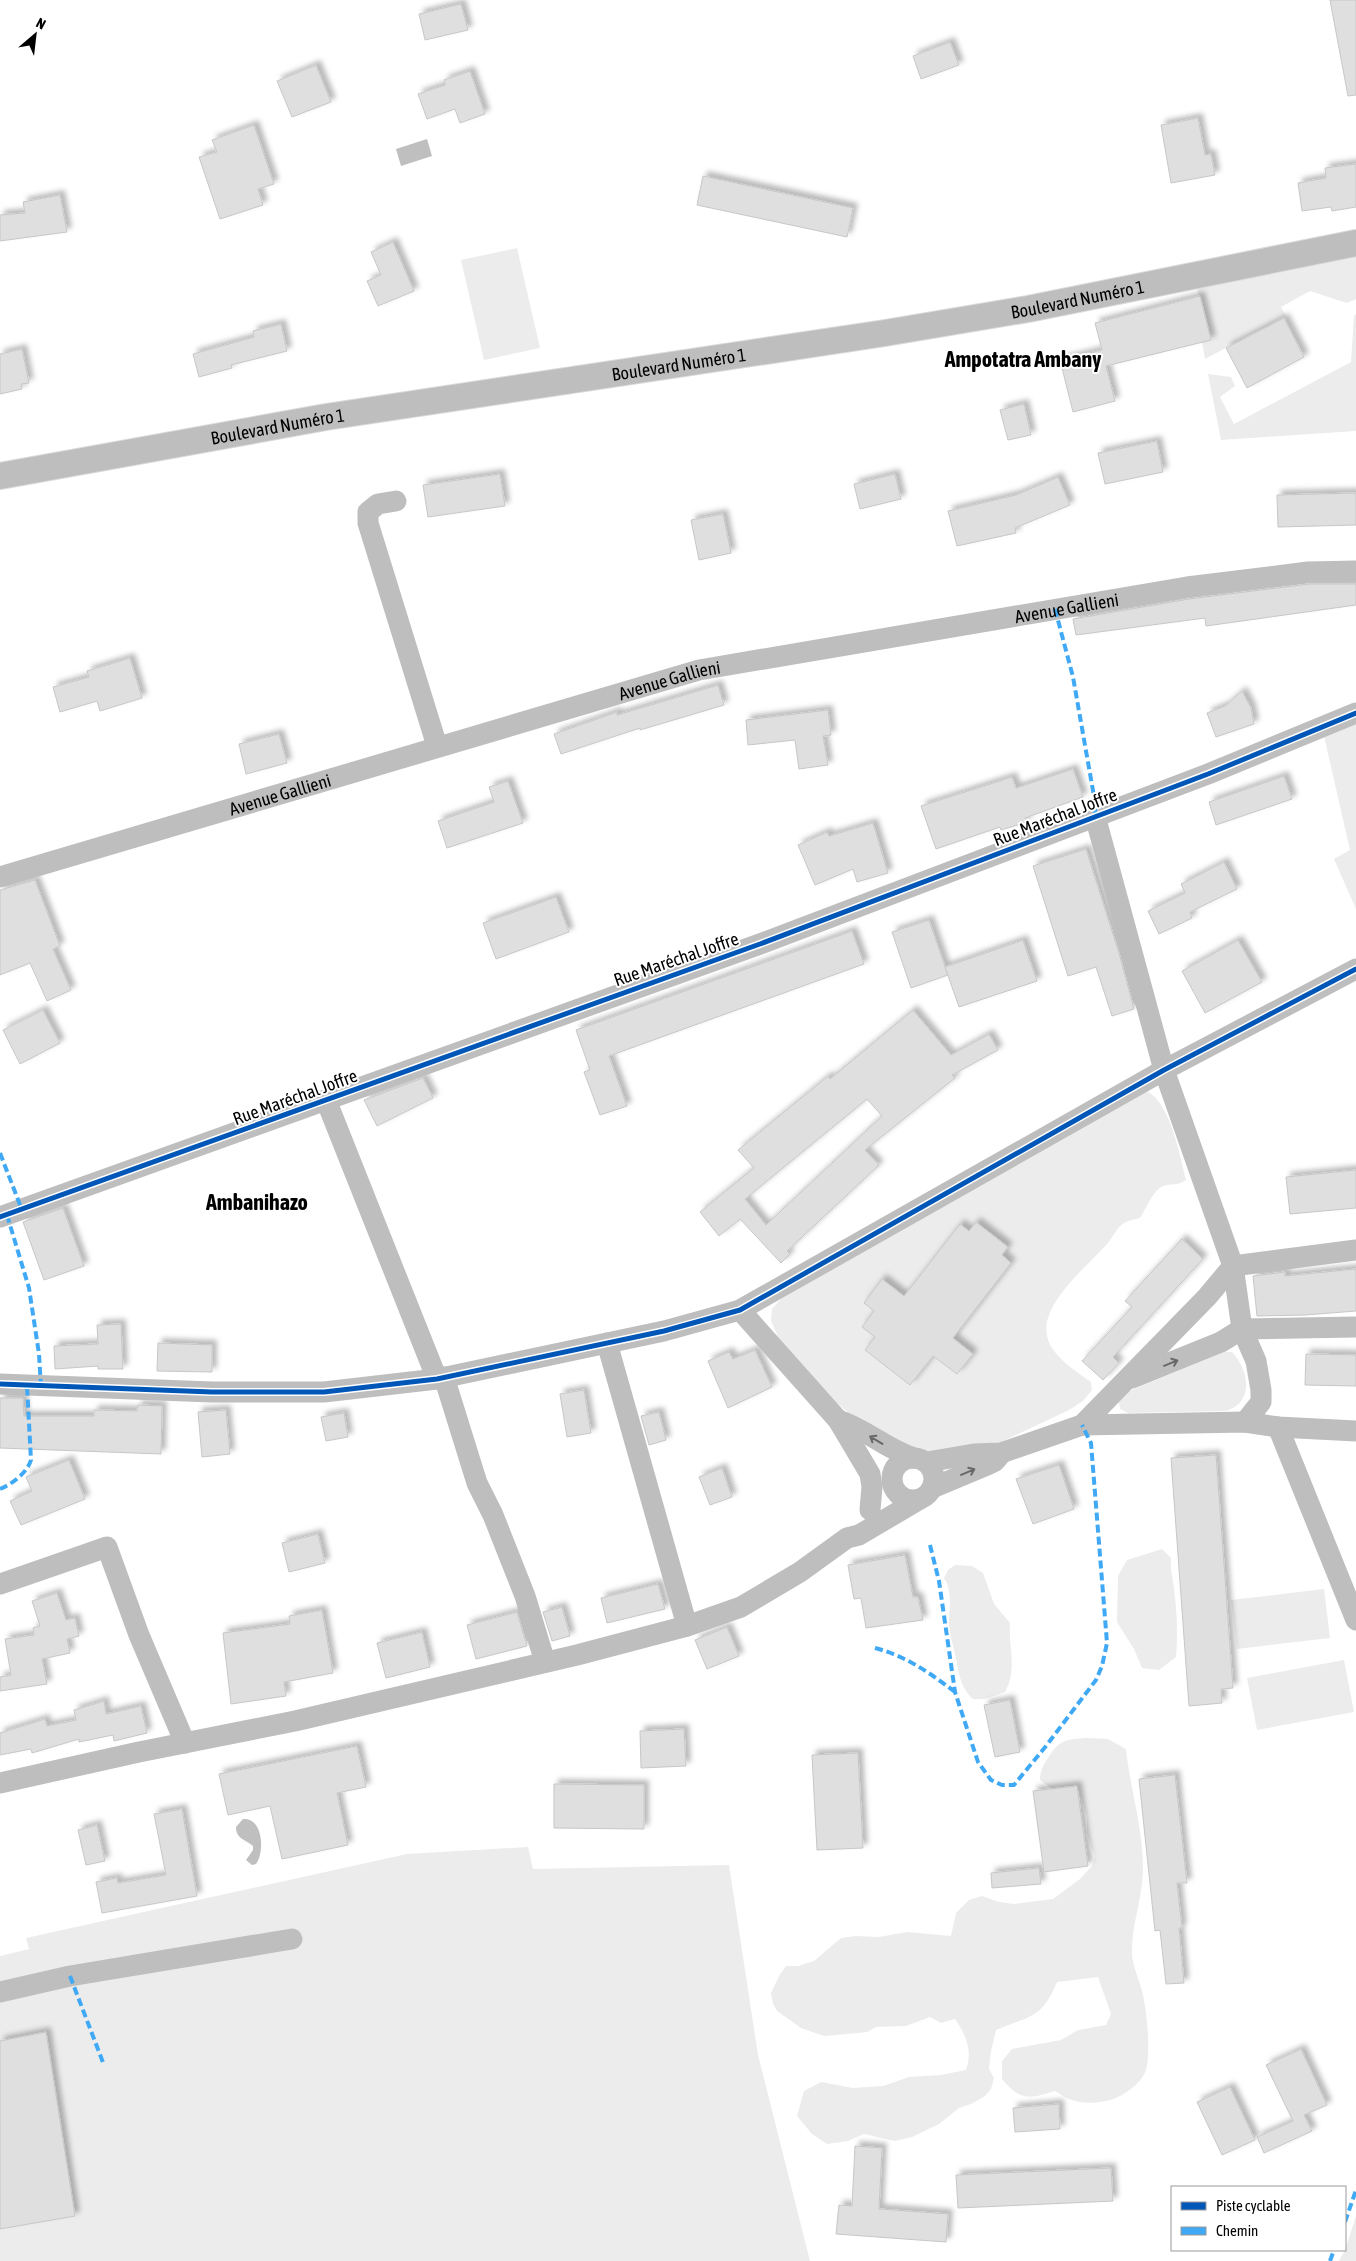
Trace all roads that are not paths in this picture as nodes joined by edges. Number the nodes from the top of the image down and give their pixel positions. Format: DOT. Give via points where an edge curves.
graph roads {
  1 [pos="1356,244"];
  2 [pos="0,476"];
  3 [pos="396,501"];
  4 [pos="1356,571"];
  5 [pos="1356,713"];
  6 [pos="437,746"];
  7 [pos="1095,816"];
  8 [pos="0,877"];
  9 [pos="1356,969"];
  10 [pos="1164,1070"];
  11 [pos="326,1100"];
  12 [pos="0,1217"];
  13 [pos="1356,1250"];
  14 [pos="1233,1266"];
  15 [pos="740,1310"];
  16 [pos="1356,1327"];
  17 [pos="1242,1329"];
  18 [pos="607,1343"];
  19 [pos="441,1378"];
  20 [pos="1125,1380"];
  21 [pos="0,1384"];
  22 [pos="838,1420"];
  23 [pos="1245,1422"];
  24 [pos="1082,1425"];
  25 [pos="1278,1428"];
  26 [pos="1356,1431"];
  27 [pos="1001,1453"];
  28 [pos="862,1458"];
  29 [pos="921,1460"];
  30 [pos="892,1480"];
  31 [pos="926,1494"];
  32 [pos="870,1510"];
  33 [pos="847,1538"];
  34 [pos="0,1584"];
  35 [pos="1356,1620"];
  36 [pos="687,1626"];
  37 [pos="545,1662"];
  38 [pos="185,1743"];
  39 [pos="0,1783"];
  40 [pos="292,1939"];
  41 [pos="0,1992"];
  1 -- 2 [label="main road, Boulevard Numéro 1" via="1028,309 326,417"];
  3 -- 6 [label="street" via="378,504 368,512 368,523"];
  4 -- 6 [label="street, Avenue Gallieni" via="1308,572 1187,587 699,670"];
  5 -- 7 [label="street, Rue Maréchal Joffre"];
  6 -- 8 [label="street, Avenue Gallieni"];
  7 -- 10 [label="street"];
  7 -- 11 [label="street, Rue Maréchal Joffre" via="760,944"];
  9 -- 10 [label="street"];
  10 -- 14 [label="street"];
  10 -- 15 [label="street"];
  11 -- 12 [label="street, Rue Maréchal Joffre"];
  11 -- 19 [label="street"];
  13 -- 14 [label="street"];
  14 -- 17 [label="street"];
  14 -- 20 [label="street"];
  15 -- 18 [label="street"];
  15 -- 22 [label="street"];
  16 -- 17 [label="street"];
  20 -- 17 [label="street, one-way" via="1221,1342"];
  17 -- 23 [label="street" via="1256,1361 1261,1390 1261,1402"];
  18 -- 19 [label="street"];
  18 -- 36 [label="street"];
  19 -- 21 [label="street" via="324,1392 212,1392"];
  19 -- 37 [label="street" via="477,1483 525,1596"];
  20 -- 24 [label="street"];
  22 -- 28 [label="street"];
  29 -- 22 [label="street, one-way" via="896,1452"];
  23 -- 24 [label="street"];
  23 -- 25 [label="street"];
  24 -- 27 [label="street"];
  25 -- 26 [label="street"];
  25 -- 35 [label="street"];
  27 -- 29 [label="street"];
  31 -- 27 [label="street, one-way" via="995,1461"];
  28 -- 30 [label="street"];
  28 -- 32 [label="street" via="870,1474"];
  29 -- 30 [label="street" via="908,1458 897,1465"];
  29 -- 31 [label="street" via="934,1475"];
  30 -- 31 [label="street" via="902,1497"];
  30 -- 32 [label="street"];
  31 -- 33 [label="street" via="859,1535"];
  32 -- 33 [label="street"];
  33 -- 36 [label="street" via="800,1572 741,1607"];
  34 -- 38 [label="street" via="107,1547 139,1635"];
  36 -- 37 [label="street"];
  37 -- 38 [label="street" via="295,1721"];
  38 -- 39 [label="street"];
  40 -- 41 [label="street" via="70,1976"];
}
